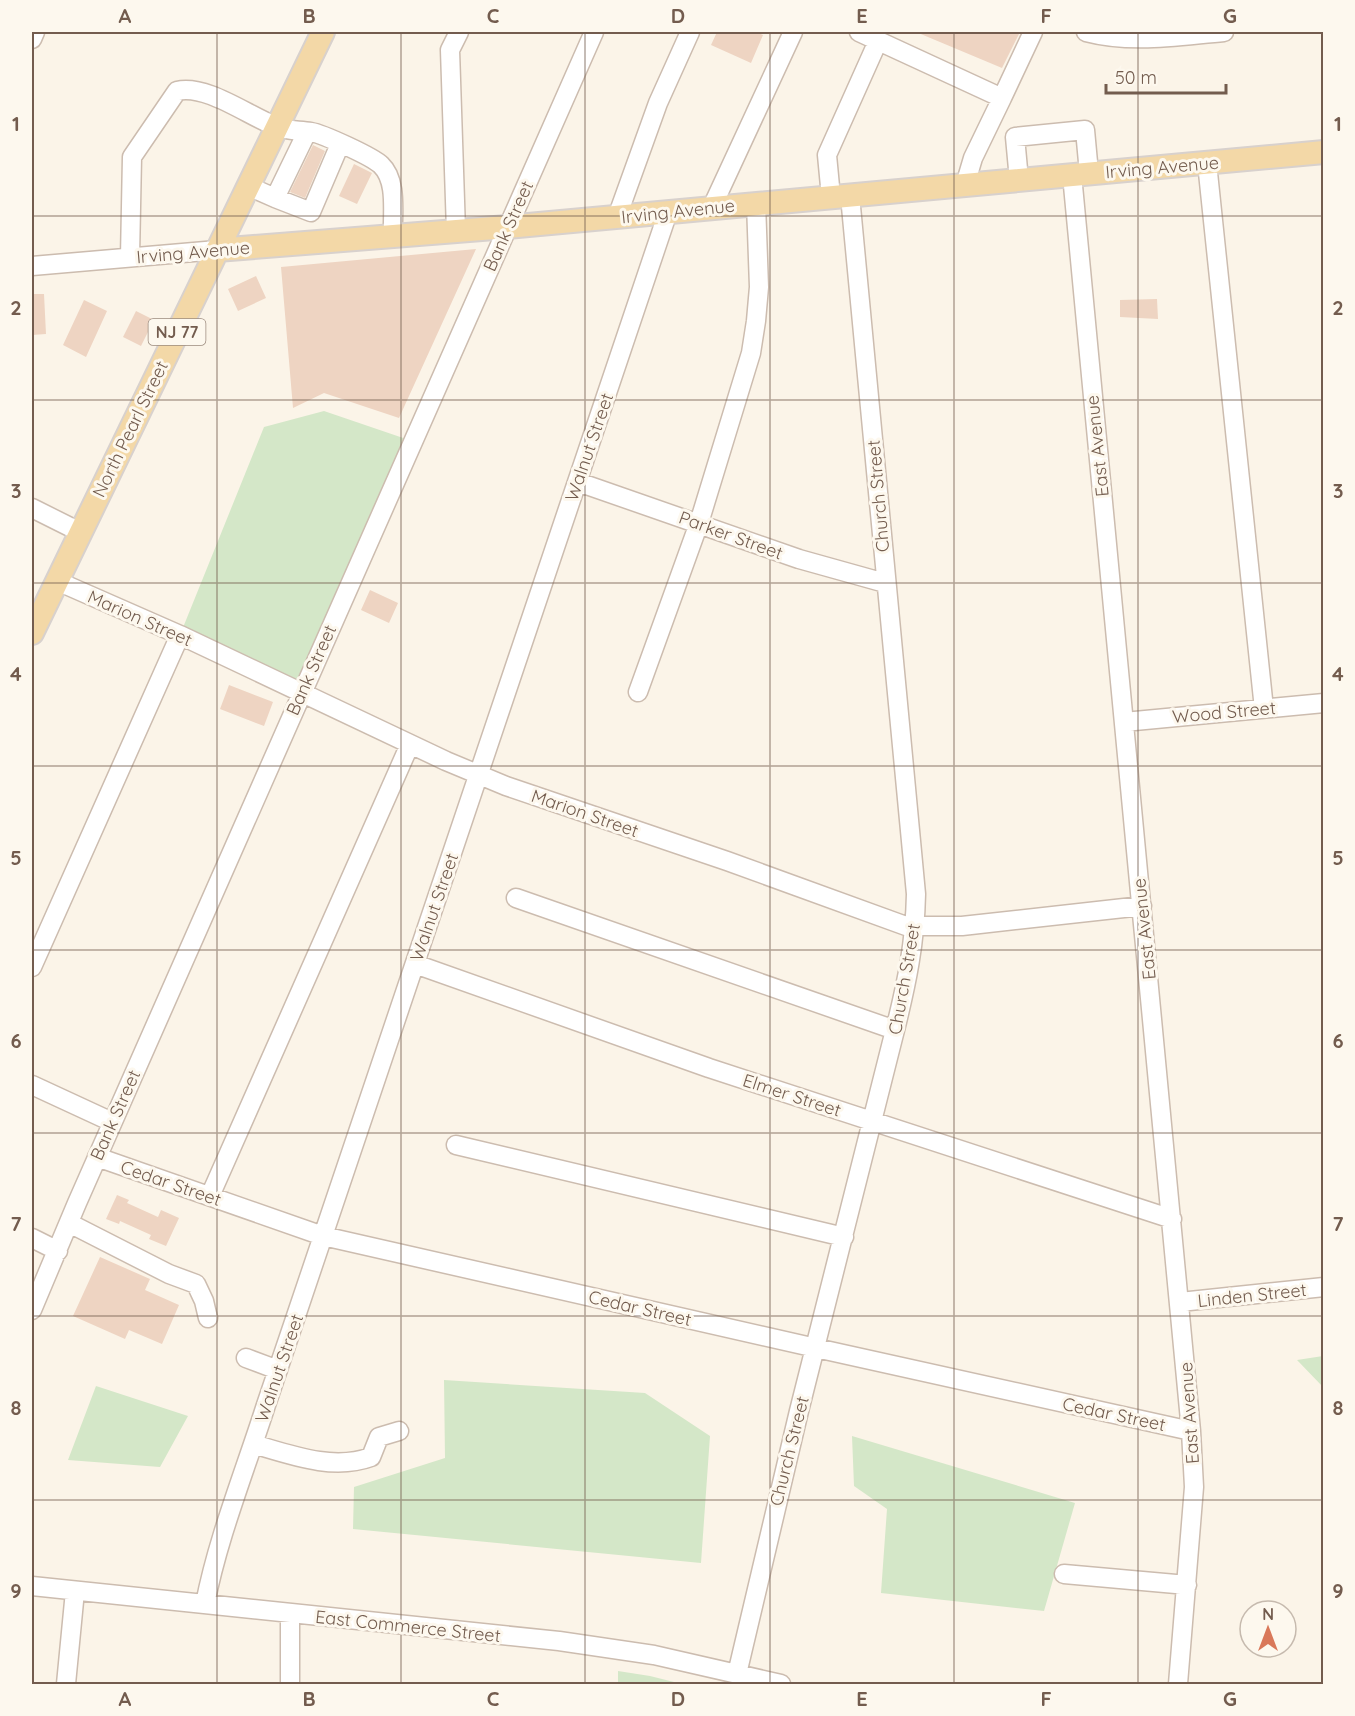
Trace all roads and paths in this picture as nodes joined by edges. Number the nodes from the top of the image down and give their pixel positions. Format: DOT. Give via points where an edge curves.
graph roads {
  1 [pos="35,32"];
  2 [pos="323,32"];
  3 [pos="459,32"];
  4 [pos="594,32"];
  5 [pos="690,32"];
  6 [pos="793,32"];
  7 [pos="859,32"];
  8 [pos="1033,32"];
  9 [pos="1086,32"];
  10 [pos="1224,32"];
  11 [pos="32,39"];
  12 [pos="878,41"];
  13 [pos="1002,98"];
  14 [pos="277,127"];
  15 [pos="307,132"];
  16 [pos="340,144"];
  17 [pos="1323,152"];
  18 [pos="1207,163"];
  19 [pos="1081,174"];
  20 [pos="1019,180"];
  21 [pos="965,185"];
  22 [pos="248,186"];
  23 [pos="840,196"];
  24 [pos="275,198"];
  25 [pos="756,203"];
  26 [pos="712,207"];
  27 [pos="311,212"];
  28 [pos="668,212"];
  29 [pos="617,217"];
  30 [pos="507,227"];
  31 [pos="456,231"];
  32 [pos="393,236"];
  33 [pos="313,242"];
  34 [pos="217,250"];
  35 [pos="130,257"];
  36 [pos="32,266"];
  37 [pos="578,482"];
  38 [pos="32,508"];
  39 [pos="699,524"];
  40 [pos="80,532"];
  41 [pos="57,581"];
  42 [pos="885,583"];
  43 [pos="32,633"];
  44 [pos="180,635"];
  45 [pos="638,692"];
  46 [pos="301,693"];
  47 [pos="1323,703"];
  48 [pos="1264,709"];
  49 [pos="1124,722"];
  50 [pos="410,744"];
  51 [pos="478,774"];
  52 [pos="516,898"];
  53 [pos="1142,906"];
  54 [pos="915,926"];
  55 [pos="415,964"];
  56 [pos="32,967"];
  57 [pos="895,1030"];
  58 [pos="32,1085"];
  59 [pos="112,1122"];
  60 [pos="873,1122"];
  61 [pos="456,1145"];
  62 [pos="97,1157"];
  63 [pos="210,1196"];
  64 [pos="1172,1219"];
  65 [pos="69,1222"];
  66 [pos="323,1236"];
  67 [pos="844,1237"];
  68 [pos="32,1238"];
  69 [pos="58,1251"];
  70 [pos="1323,1287"];
  71 [pos="1180,1302"];
  72 [pos="32,1310"];
  73 [pos="207,1318"];
  74 [pos="816,1348"];
  75 [pos="246,1358"];
  76 [pos="278,1370"];
  77 [pos="399,1431"];
  78 [pos="1191,1431"];
  79 [pos="253,1444"];
  80 [pos="1064,1574"];
  81 [pos="1187,1585"];
  82 [pos="32,1586"];
  83 [pos="75,1591"];
  84 [pos="205,1604"];
  85 [pos="290,1614"];
  86 [pos="737,1674"];
  87 [pos="66,1684"];
  88 [pos="290,1684"];
  89 [pos="781,1684"];
  90 [pos="1178,1684"];
  1 -- 11 [label="street"];
  2 -- 14 [label="main road, North Pearl Street / NJ 77"];
  3 -- 31 [label="street" via="450,50"];
  4 -- 30 [label="street, Bank Street"];
  5 -- 29 [label="street" via="658,103"];
  6 -- 26 [label="street"];
  7 -- 12 [label="street"];
  8 -- 13 [label="street"];
  9 -- 10 [label="street" via="1137,39"];
  12 -- 13 [label="street"];
  12 -- 23 [label="street, Church Street" via="827,155"];
  13 -- 21 [label="street" via="973,158"];
  14 -- 15 [label="street"];
  14 -- 22 [label="main road, North Pearl Street / NJ 77"];
  14 -- 35 [label="street" via="203,92 177,91 132,156"];
  15 -- 16 [label="street"];
  15 -- 24 [label="street"];
  16 -- 27 [label="street"];
  16 -- 32 [label="street" via="369,156 392,179"];
  17 -- 18 [label="main road, Irving Avenue"];
  18 -- 19 [label="main road, Irving Avenue"];
  18 -- 48 [label="street"];
  19 -- 20 [label="main road, Irving Avenue"];
  19 -- 20 [label="street, East Avenue" via="1085,130 1015,137"];
  19 -- 49 [label="street, East Avenue"];
  20 -- 21 [label="main road, Irving Avenue"];
  21 -- 23 [label="main road, Irving Avenue"];
  22 -- 24 [label="street"];
  22 -- 34 [label="main road, North Pearl Street / NJ 77"];
  23 -- 25 [label="main road, Irving Avenue"];
  23 -- 42 [label="street, Church Street"];
  24 -- 27 [label="street"];
  25 -- 26 [label="main road, Irving Avenue"];
  25 -- 39 [label="street" via="759,287 751,353"];
  26 -- 28 [label="main road, Irving Avenue"];
  27 -- 33 [label="street"];
  28 -- 29 [label="main road, Irving Avenue"];
  28 -- 37 [label="street, Walnut Street"];
  29 -- 30 [label="main road, Irving Avenue"];
  30 -- 31 [label="main road, Irving Avenue"];
  30 -- 46 [label="street, Bank Street"];
  31 -- 32 [label="main road, Irving Avenue"];
  32 -- 33 [label="main road, Irving Avenue"];
  33 -- 34 [label="main road, Irving Avenue"];
  34 -- 35 [label="street, Irving Avenue"];
  34 -- 40 [label="main road, North Pearl Street / NJ 77"];
  35 -- 36 [label="street, Irving Avenue"];
  37 -- 39 [label="street, Parker Street"];
  37 -- 51 [label="street, Walnut Street"];
  38 -- 40 [label="street"];
  39 -- 42 [label="street, Parker Street" via="799,559"];
  39 -- 45 [label="street"];
  40 -- 41 [label="main road, North Pearl Street / NJ 77"];
  41 -- 43 [label="main road, North Pearl Street / NJ 77"];
  41 -- 44 [label="street, Marion Street"];
  42 -- 54 [label="street, Church Street" via="916,894"];
  44 -- 46 [label="street, Marion Street"];
  44 -- 56 [label="street"];
  46 -- 50 [label="street, Marion Street"];
  46 -- 59 [label="street, Bank Street"];
  47 -- 48 [label="street, Wood Street"];
  48 -- 49 [label="street, Wood Street"];
  49 -- 53 [label="street, East Avenue"];
  50 -- 51 [label="street, Marion Street"];
  50 -- 63 [label="street"];
  51 -- 54 [label="street, Marion Street"];
  51 -- 55 [label="street, Walnut Street"];
  52 -- 57 [label="street"];
  53 -- 54 [label="street, Marion Street" via="962,926"];
  53 -- 64 [label="street, East Avenue"];
  54 -- 57 [label="street, Church Street"];
  55 -- 60 [label="street, Elmer Street" via="698,1065"];
  55 -- 66 [label="street, Walnut Street"];
  57 -- 60 [label="street, Church Street"];
  58 -- 59 [label="street"];
  59 -- 62 [label="street, Bank Street"];
  60 -- 64 [label="street, Elmer Street"];
  60 -- 67 [label="street, Church Street"];
  61 -- 67 [label="street"];
  62 -- 63 [label="street, Cedar Street"];
  62 -- 65 [label="street, Bank Street"];
  63 -- 66 [label="street, Cedar Street"];
  64 -- 71 [label="street, East Avenue"];
  65 -- 69 [label="street, Bank Street"];
  65 -- 73 [label="street" via="195,1284"];
  66 -- 74 [label="street, Cedar Street"];
  66 -- 76 [label="street, Walnut Street"];
  67 -- 74 [label="street, Church Street"];
  68 -- 69 [label="street"];
  69 -- 72 [label="street, Bank Street"];
  70 -- 71 [label="street, Linden Street"];
  71 -- 78 [label="street, East Avenue"];
  74 -- 78 [label="street, Cedar Street"];
  74 -- 86 [label="street, Church Street"];
  75 -- 76 [label="street"];
  76 -- 79 [label="street, Walnut Street"];
  77 -- 79 [label="street" via="379,1437 371,1457 356,1462 313,1461"];
  78 -- 81 [label="street, East Avenue" via="1194,1486"];
  79 -- 84 [label="street, Walnut Street"];
  80 -- 81 [label="street"];
  81 -- 90 [label="street, East Avenue"];
  82 -- 83 [label="street, East Commerce Street"];
  83 -- 84 [label="street, East Commerce Street"];
  83 -- 87 [label="street"];
  84 -- 85 [label="street, East Commerce Street"];
  85 -- 86 [label="street, East Commerce Street" via="559,1641 654,1655"];
  85 -- 88 [label="street"];
  86 -- 89 [label="street, East Commerce Street"];
}
